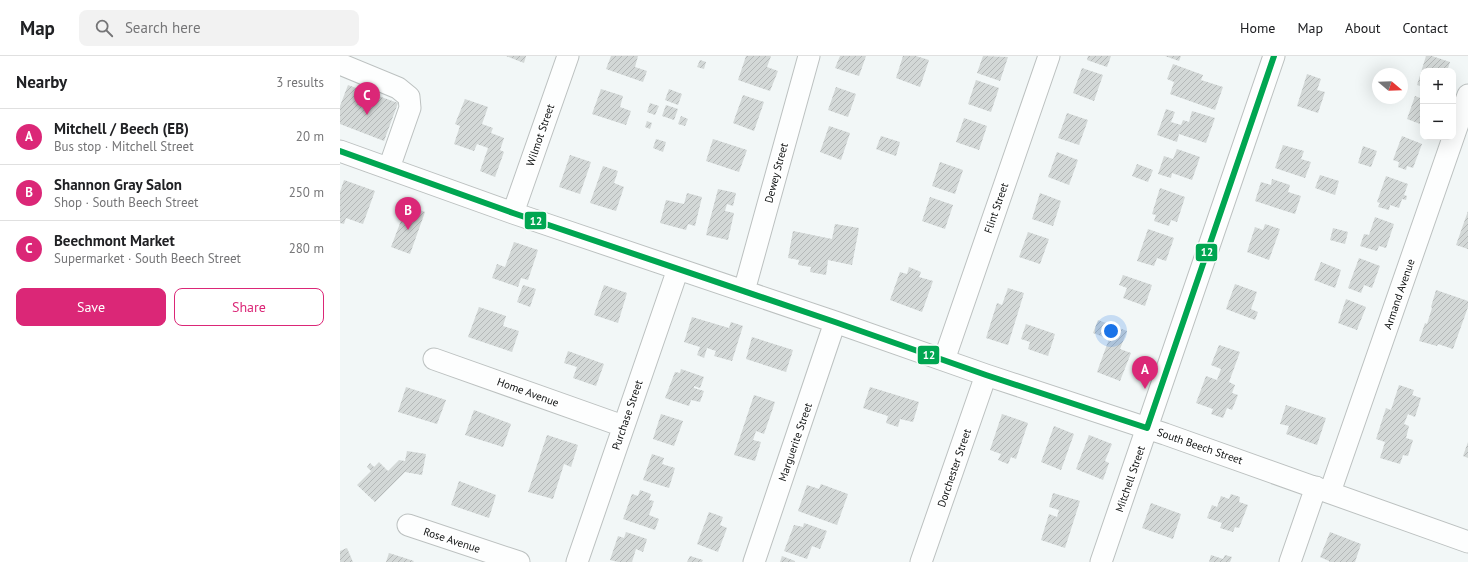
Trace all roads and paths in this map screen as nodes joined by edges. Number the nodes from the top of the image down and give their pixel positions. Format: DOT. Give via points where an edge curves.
graph roads {
  1 [pos="568,56"];
  2 [pos="808,56"];
  3 [pos="1049,56"];
  4 [pos="1274,56"];
  5 [pos="340,64"];
  6 [pos="1468,95"];
  7 [pos="340,151"];
  8 [pos="389,168"];
  9 [pos="513,213"];
  10 [pos="678,269"];
  11 [pos="744,291"];
  12 [pos="835,322"];
  13 [pos="434,359"];
  14 [pos="944,360"];
  15 [pos="986,375"];
  16 [pos="623,426"];
  17 [pos="1147,428"];
  18 [pos="1323,490"];
  19 [pos="408,525"];
  20 [pos="1468,542"];
  21 [pos="519,562"];
  22 [pos="577,562"];
  23 [pos="754,562"];
  24 [pos="921,562"];
  25 [pos="1101,562"];
  26 [pos="1290,562"];
  1 -- 9 [label="street, Wilmot Street"];
  2 -- 11 [label="street, Dewey Street"];
  3 -- 14 [label="street, Flint Street"];
  4 -- 17 [label="street, Mitchell Street"];
  5 -- 8 [label="street" via="398,88 409,97 410,108"];
  6 -- 18 [label="street, Armand Avenue"];
  7 -- 8 [label="street, South Beech Street"];
  8 -- 9 [label="street, South Beech Street"];
  9 -- 10 [label="street, South Beech Street"];
  10 -- 11 [label="street, South Beech Street"];
  10 -- 16 [label="street, Purchase Street"];
  11 -- 12 [label="street, South Beech Street"];
  12 -- 14 [label="street, South Beech Street"];
  12 -- 23 [label="street, Marguerite Street"];
  13 -- 16 [label="street, Home Avenue"];
  14 -- 15 [label="street, South Beech Street"];
  15 -- 17 [label="street, South Beech Street"];
  15 -- 24 [label="street, Dorchester Street"];
  16 -- 22 [label="street, Purchase Street"];
  17 -- 18 [label="street, South Beech Street"];
  17 -- 25 [label="street, Mitchell Street"];
  18 -- 20 [label="street, South Beech Street"];
  18 -- 26 [label="street, Armand Avenue"];
  19 -- 21 [label="street, Rose Avenue"];
}
